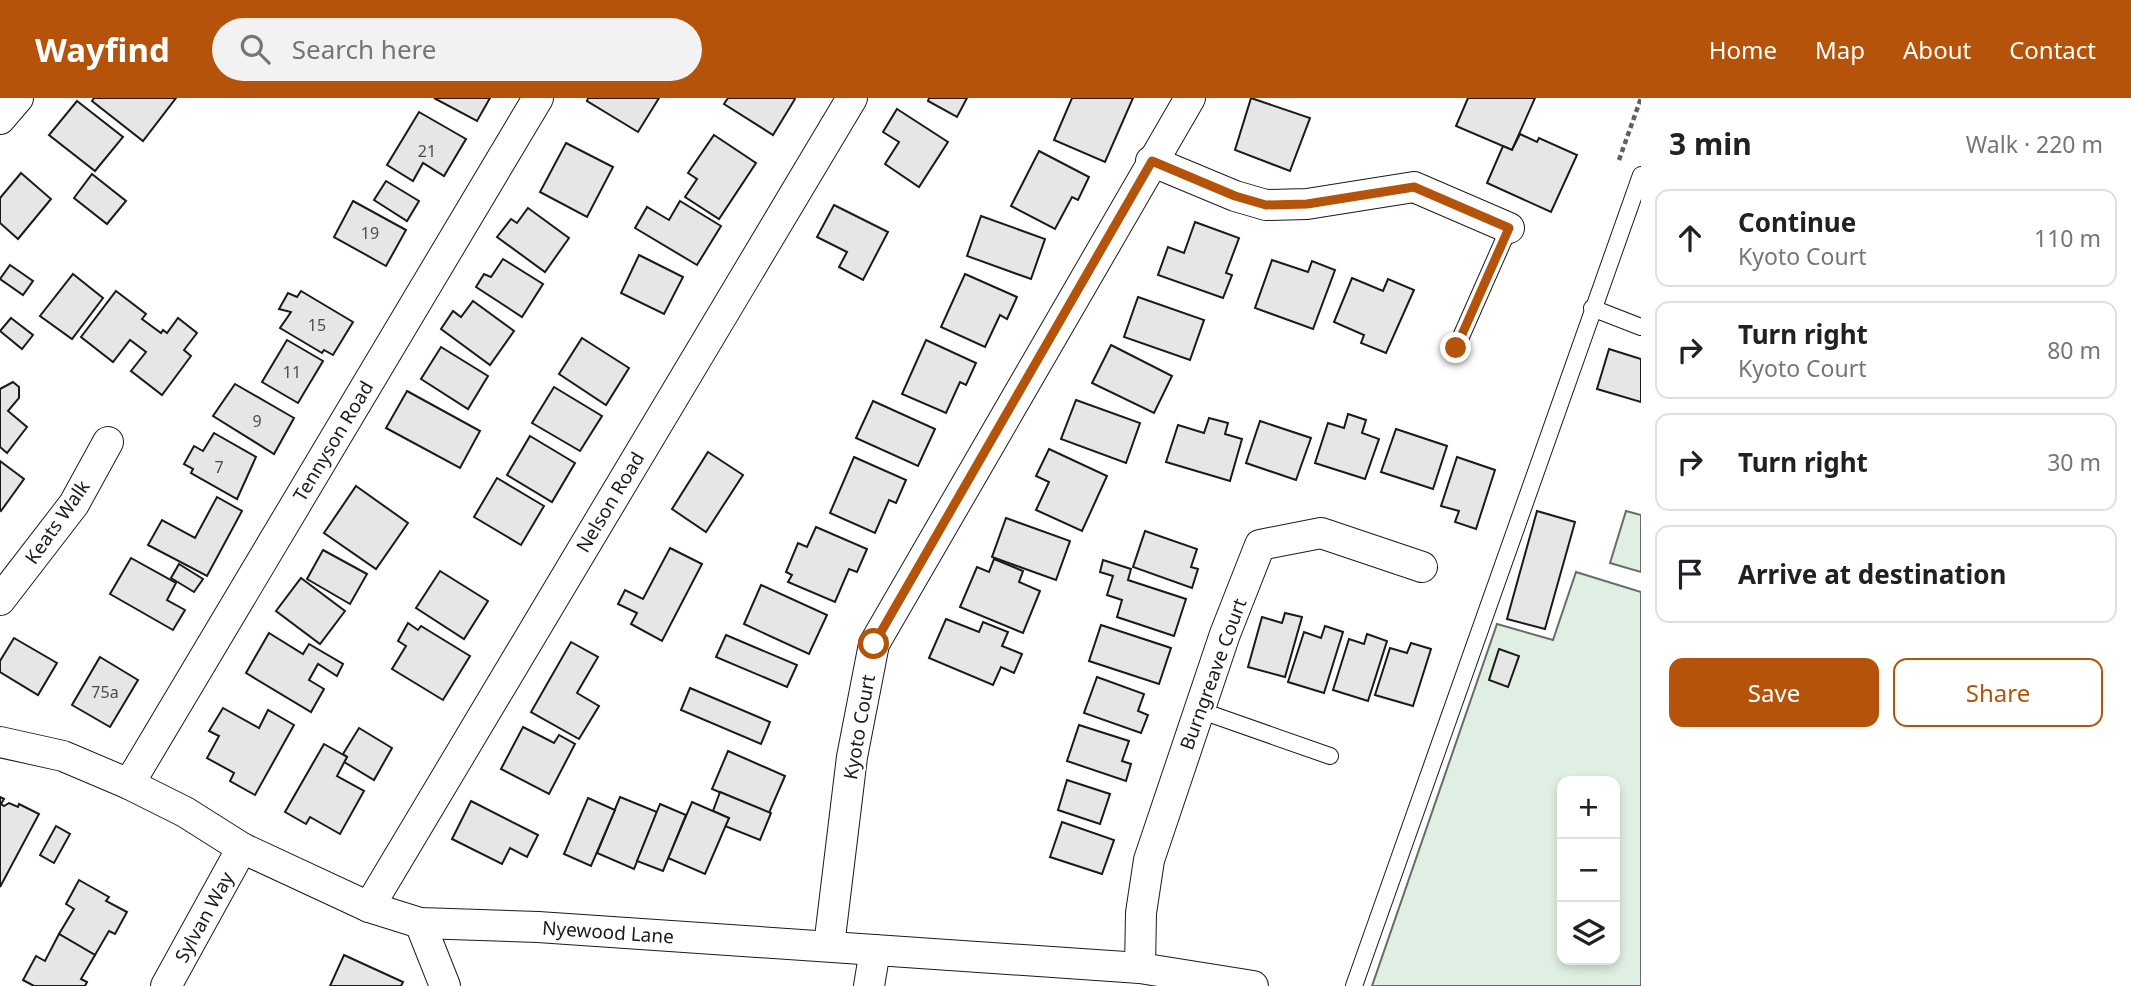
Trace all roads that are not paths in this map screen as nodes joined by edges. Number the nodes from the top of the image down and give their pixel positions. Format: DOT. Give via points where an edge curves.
graph roads {
  1 [pos="18,98"];
  2 [pos="538,98"];
  3 [pos="852,98"];
  4 [pos="1190,98"];
  5 [pos="0,119"];
  6 [pos="1152,161"];
  7 [pos="1641,175"];
  8 [pos="1509,228"];
  9 [pos="1592,309"];
  10 [pos="1641,327"];
  11 [pos="1456,348"];
  12 [pos="108,442"];
  13 [pos="1422,567"];
  14 [pos="0,600"];
  15 [pos="1199,710"];
  16 [pos="0,742"];
  17 [pos="1330,755"];
  18 [pos="130,784"];
  19 [pos="242,848"];
  20 [pos="369,906"];
  21 [pos="420,923"];
  22 [pos="829,946"];
  23 [pos="875,950"];
  24 [pos="1140,968"];
  25 [pos="166,986"];
  26 [pos="445,986"];
  27 [pos="869,986"];
  28 [pos="1253,986"];
  29 [pos="1354,986"];
  1 -- 5 [label="street"];
  2 -- 18 [label="street, Tennyson Road"];
  3 -- 20 [label="street, Nelson Road"];
  4 -- 6 [label="street, Kyoto Court"];
  6 -- 8 [label="street" via="1266,205 1307,204 1414,187"];
  6 -- 22 [label="street, Kyoto Court" via="874,644 852,757"];
  7 -- 9 [label="lane"];
  8 -- 11 [label="lane"];
  9 -- 10 [label="lane"];
  9 -- 29 [label="lane"];
  12 -- 14 [label="street, Keats Walk" via="74,504"];
  13 -- 15 [label="street, Burngreave Court" via="1321,533 1260,545"];
  15 -- 17 [label="lane"];
  15 -- 24 [label="street, Burngreave Court" via="1149,860 1141,913"];
  16 -- 18 [label="street, Nyewood Lane" via="63,757"];
  18 -- 19 [label="street, Nyewood Lane"];
  19 -- 20 [label="street, Nyewood Lane"];
  19 -- 25 [label="street, Sylvan Way"];
  20 -- 21 [label="street, Nyewood Lane"];
  21 -- 22 [label="street, Nyewood Lane"];
  21 -- 26 [label="street"];
  22 -- 23 [label="street, Nyewood Lane"];
  23 -- 24 [label="street, Nyewood Lane"];
  23 -- 27 [label="street"];
  24 -- 28 [label="street, Nyewood Lane"];
}
